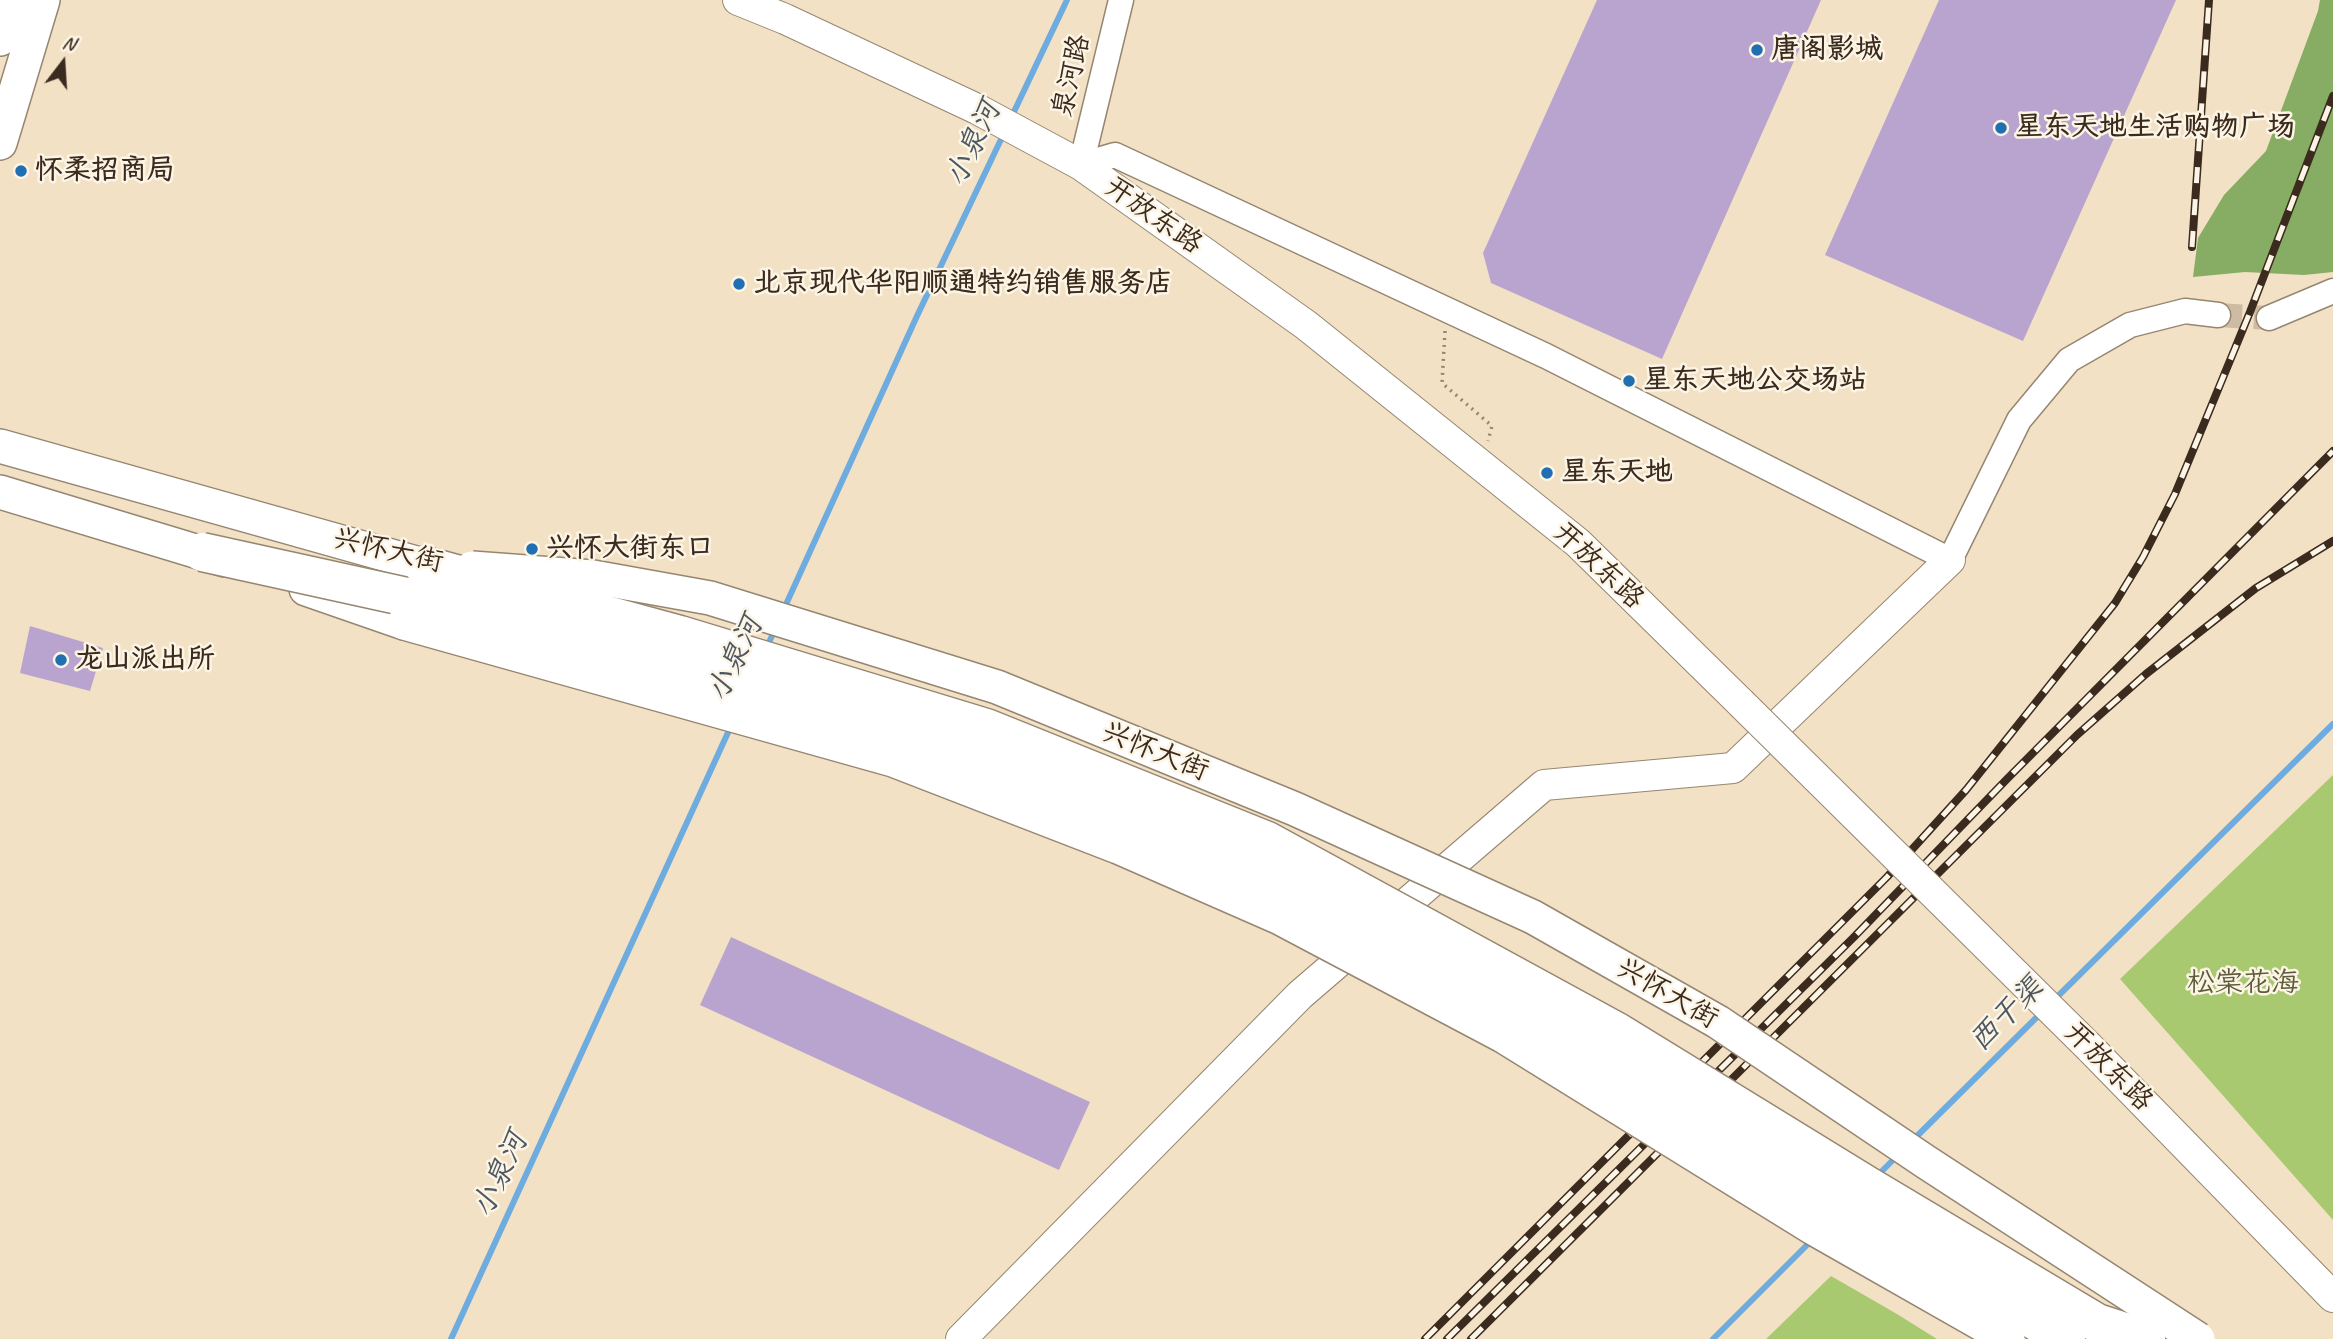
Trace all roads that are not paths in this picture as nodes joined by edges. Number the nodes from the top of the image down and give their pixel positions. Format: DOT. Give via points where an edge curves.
graph roads {
  1 [pos="11,0"];
  2 [pos="43,0"];
  3 [pos="738,0"];
  4 [pos="1121,0"];
  5 [pos="0,39"];
  6 [pos="0,143"];
  7 [pos="1081,165"];
  8 [pos="2333,291"];
  9 [pos="2218,315"];
  10 [pos="2269,318"];
  11 [pos="0,446"];
  12 [pos="0,492"];
  13 [pos="202,552"];
  14 [pos="1950,560"];
  15 [pos="423,565"];
  16 [pos="2333,1297"];
  17 [pos="961,1339"];
  18 [pos="2008,1339"];
  19 [pos="2066,1339"];
  20 [pos="2146,1339"];
  21 [pos="2198,1339"];
  1 -- 5 [label="main road"];
  2 -- 6 [label="main road"];
  3 -- 7 [label="street, 开放东路" via="977,110"];
  4 -- 7 [label="street, 泉河路"];
  7 -- 14 [label="street" via="1115,155 1546,356"];
  7 -- 16 [label="street, 开放东路, bridge" via="1306,325 1577,543 2089,1047"];
  8 -- 10 [label="street"];
  9 -- 14 [label="street" via="2185,311 2130,325 2069,359 2019,419"];
  11 -- 15 [label="main road, 兴怀大街"];
  12 -- 13 [label="main road, 兴怀大街"];
  13 -- 18 [label="main road, 兴怀大街, bridge" via="404,623 893,760 1118,847 1280,918 1503,1036 1813,1228"];
  13 -- 19 [label="highway, bridge" via="457,608 985,762 1266,875 1570,1043"];
  14 -- 17 [label="street" via="1733,768 1544,785 1300,995"];
  15 -- 20 [label="highway, bridge" via="680,635 986,728 1267,841 1617,1032 2098,1323"];
  15 -- 21 [label="main road, 兴怀大街, bridge" via="593,577 710,598 997,687 1295,809 1533,917 1718,1022"];
}
